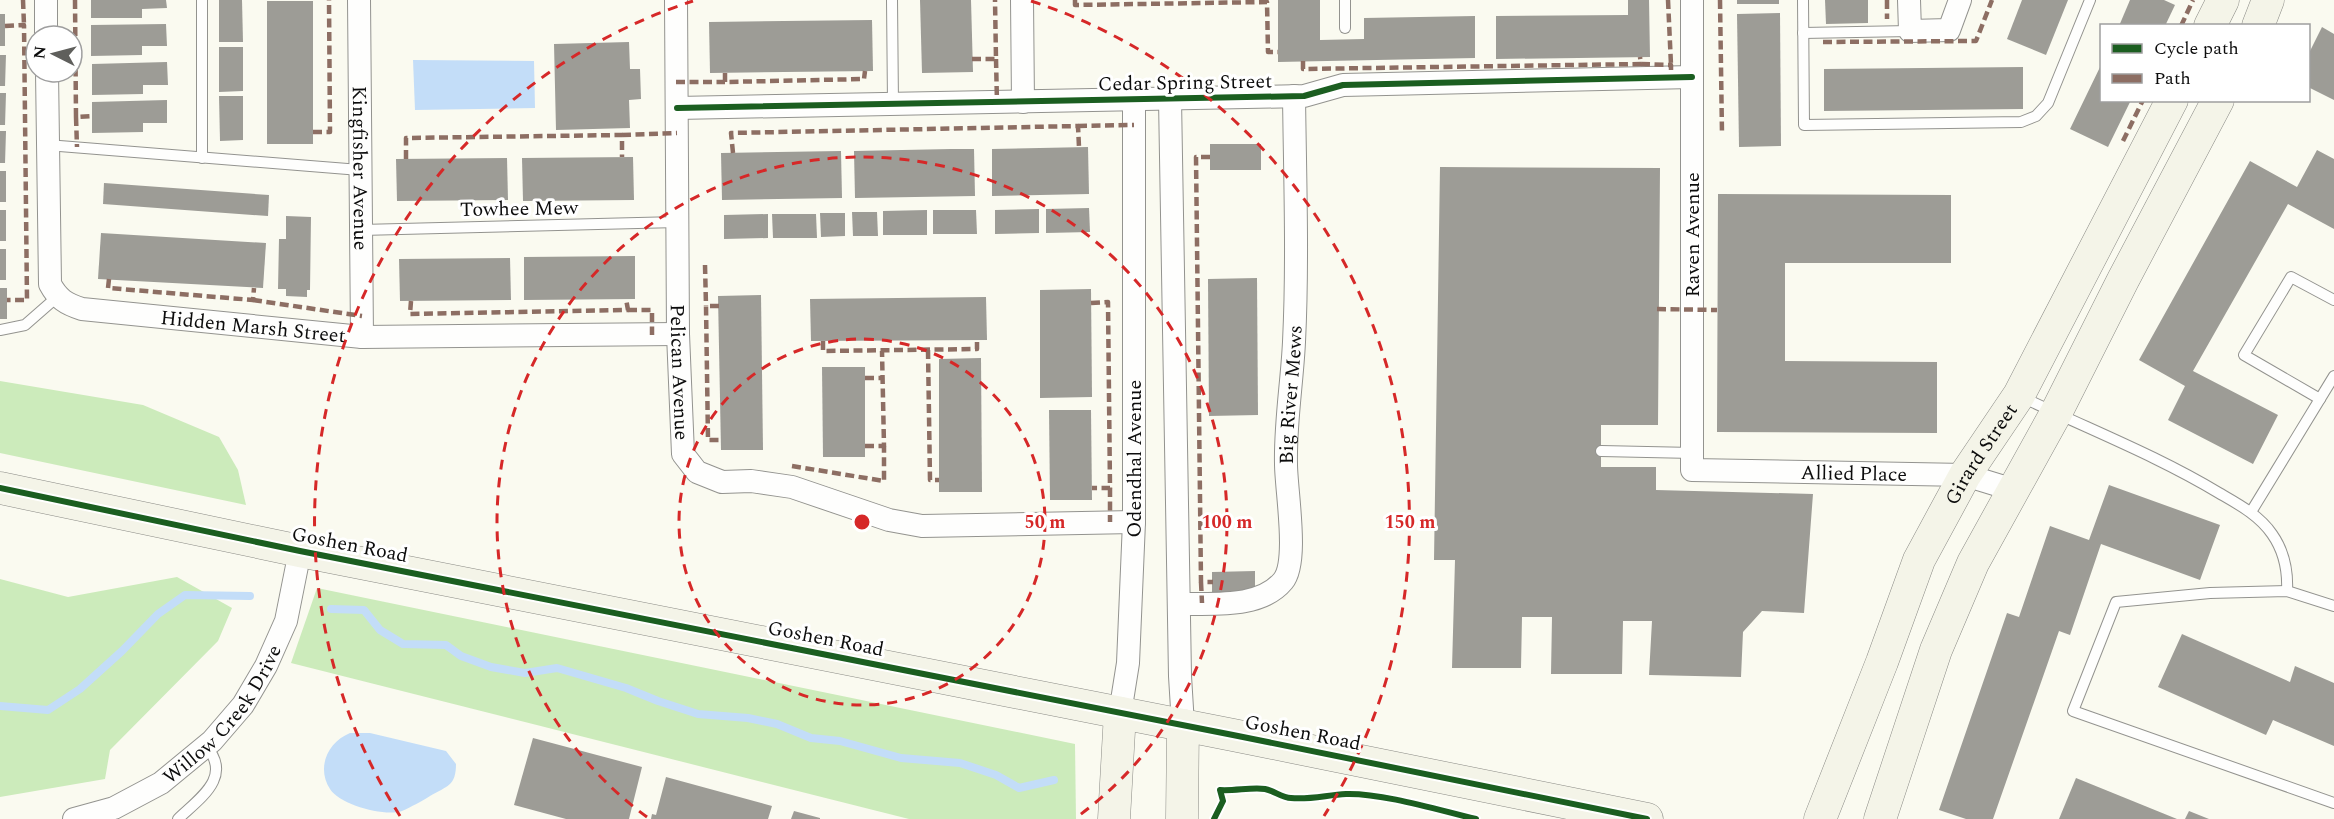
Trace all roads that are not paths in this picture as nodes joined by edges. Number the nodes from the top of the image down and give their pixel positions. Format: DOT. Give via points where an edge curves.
graph roads {
  1 [pos="46,0"];
  2 [pos="202,0"];
  3 [pos="359,0"];
  4 [pos="676,0"];
  5 [pos="892,0"];
  6 [pos="1022,0"];
  7 [pos="1345,0"];
  8 [pos="1692,0"];
  9 [pos="1803,0"];
  10 [pos="1909,0"];
  11 [pos="1960,0"];
  12 [pos="2090,0"];
  13 [pos="2223,0"];
  14 [pos="2268,0"];
  15 [pos="46,24"];
  16 [pos="2211,24"];
  17 [pos="2259,24"];
  18 [pos="1345,28"];
  19 [pos="1910,30"];
  20 [pos="1803,33"];
  21 [pos="1692,77"];
  22 [pos="46,84"];
  23 [pos="1294,96"];
  24 [pos="1134,99"];
  25 [pos="1170,99"];
  26 [pos="1023,102"];
  27 [pos="2171,102"];
  28 [pos="2217,102"];
  29 [pos="893,105"];
  30 [pos="677,108"];
  31 [pos="47,145"];
  32 [pos="202,158"];
  33 [pos="360,170"];
  34 [pos="678,222"];
  35 [pos="361,230"];
  36 [pos="57,297"];
  37 [pos="2334,300"];
  38 [pos="0,330"];
  39 [pos="678,334"];
  40 [pos="362,338"];
  41 [pos="2334,376"];
  42 [pos="2019,395"];
  43 [pos="2320,399"];
  44 [pos="2056,413"];
  45 [pos="1601,451"];
  46 [pos="1692,461"];
  47 [pos="1965,475"];
  48 [pos="0,488"];
  49 [pos="2014,490"];
  50 [pos="2251,512"];
  51 [pos="1134,522"];
  52 [pos="300,551"];
  53 [pos="2287,591"];
  54 [pos="1180,604"];
  55 [pos="2334,606"];
  56 [pos="1120,713"];
  57 [pos="1183,725"];
  58 [pos="206,746"];
  59 [pos="2334,803"];
  60 [pos="74,819"];
  61 [pos="178,819"];
  62 [pos="1114,819"];
  63 [pos="1182,819"];
  64 [pos="1647,819"];
  65 [pos="1820,819"];
  66 [pos="1880,819"];
  1 -- 15 [label="street"];
  2 -- 32 [label="lane"];
  3 -- 33 [label="street, Kingfisher Avenue"];
  4 -- 30 [label="street, Pelican Avenue"];
  5 -- 29 [label="lane"];
  6 -- 26 [label="street"];
  7 -- 18 [label="lane"];
  8 -- 21 [label="street, Raven Avenue"];
  9 -- 20 [label="lane"];
  10 -- 19 [label="street"];
  11 -- 19 [label="street" via="1949,30"];
  12 -- 20 [label="lane" via="2048,103 2036,116 2021,122 1804,125"];
  13 -- 16 [label="street"];
  14 -- 17 [label="street"];
  19 -- 20 [label="lane"];
  21 -- 23 [label="street, Cedar Spring Street" via="1342,85"];
  21 -- 46 [label="street, Raven Avenue"];
  22 -- 31 [label="street"];
  23 -- 25 [label="street, Cedar Spring Street"];
  23 -- 54 [label="street, Big River Mews" via="1294,341 1286,464 1290,563 1284,580 1267,594 1249,600"];
  24 -- 25 [label="street, Cedar Spring Street"];
  24 -- 26 [label="street, Cedar Spring Street"];
  24 -- 51 [label="street, Odendhal Avenue"];
  25 -- 54 [label="street, Odendhal Avenue"];
  26 -- 29 [label="street, Cedar Spring Street"];
  27 -- 42 [label="street, Girard Street"];
  28 -- 44 [label="street, Girard Street"];
  29 -- 30 [label="street, Cedar Spring Street"];
  30 -- 34 [label="street, Pelican Avenue"];
  31 -- 32 [label="lane"];
  31 -- 36 [label="street" via="48,267"];
  32 -- 33 [label="lane"];
  33 -- 35 [label="street, Kingfisher Avenue"];
  34 -- 35 [label="lane, Towhee Mew"];
  34 -- 39 [label="street, Pelican Avenue"];
  35 -- 40 [label="street, Kingfisher Avenue"];
  36 -- 38 [label="lane" via="25,325"];
  36 -- 40 [label="street, Hidden Marsh Street" via="82,309"];
  37 -- 43 [label="lane" via="2291,277 2244,355"];
  39 -- 40 [label="street, Hidden Marsh Street"];
  39 -- 51 [label="street, Pelican Avenue" via="683,454 697,472 723,482 792,486 889,520 922,526"];
  41 -- 43 [label="lane"];
  42 -- 44 [label="lane"];
  42 -- 47 [label="street, Girard Street"];
  43 -- 50 [label="lane"];
  44 -- 49 [label="street, Girard Street"];
  44 -- 50 [label="lane" via="2186,473"];
  45 -- 46 [label="lane"];
  46 -- 47 [label="street, Allied Place"];
  47 -- 49 [label="street, Allied Place"];
  47 -- 65 [label="street, Girard Street" via="1919,560"];
  48 -- 52 [label="street, Goshen Road"];
  49 -- 66 [label="street, Girard Street" via="1973,563 1936,650"];
  50 -- 53 [label="lane" via="2272,534 2282,554 2288,573"];
  51 -- 56 [label="street, Odendhal Avenue" via="1128,663"];
  52 -- 56 [label="street, Goshen Road"];
  52 -- 58 [label="street, Willow Creek Drive" via="286,621 266,666 243,705"];
  53 -- 55 [label="lane"];
  53 -- 59 [label="lane" via="2116,602 2073,711"];
  54 -- 57 [label="street, Odendhal Avenue"];
  56 -- 57 [label="street, Goshen Road"];
  56 -- 62 [label="street, Odendhal Avenue"];
  57 -- 63 [label="street"];
  57 -- 64 [label="street, Goshen Road"];
  58 -- 60 [label="street, Willow Creek Drive" via="162,783 114,808"];
  58 -- 61 [label="lane" via="215,756 218,769 208,791"];
}
